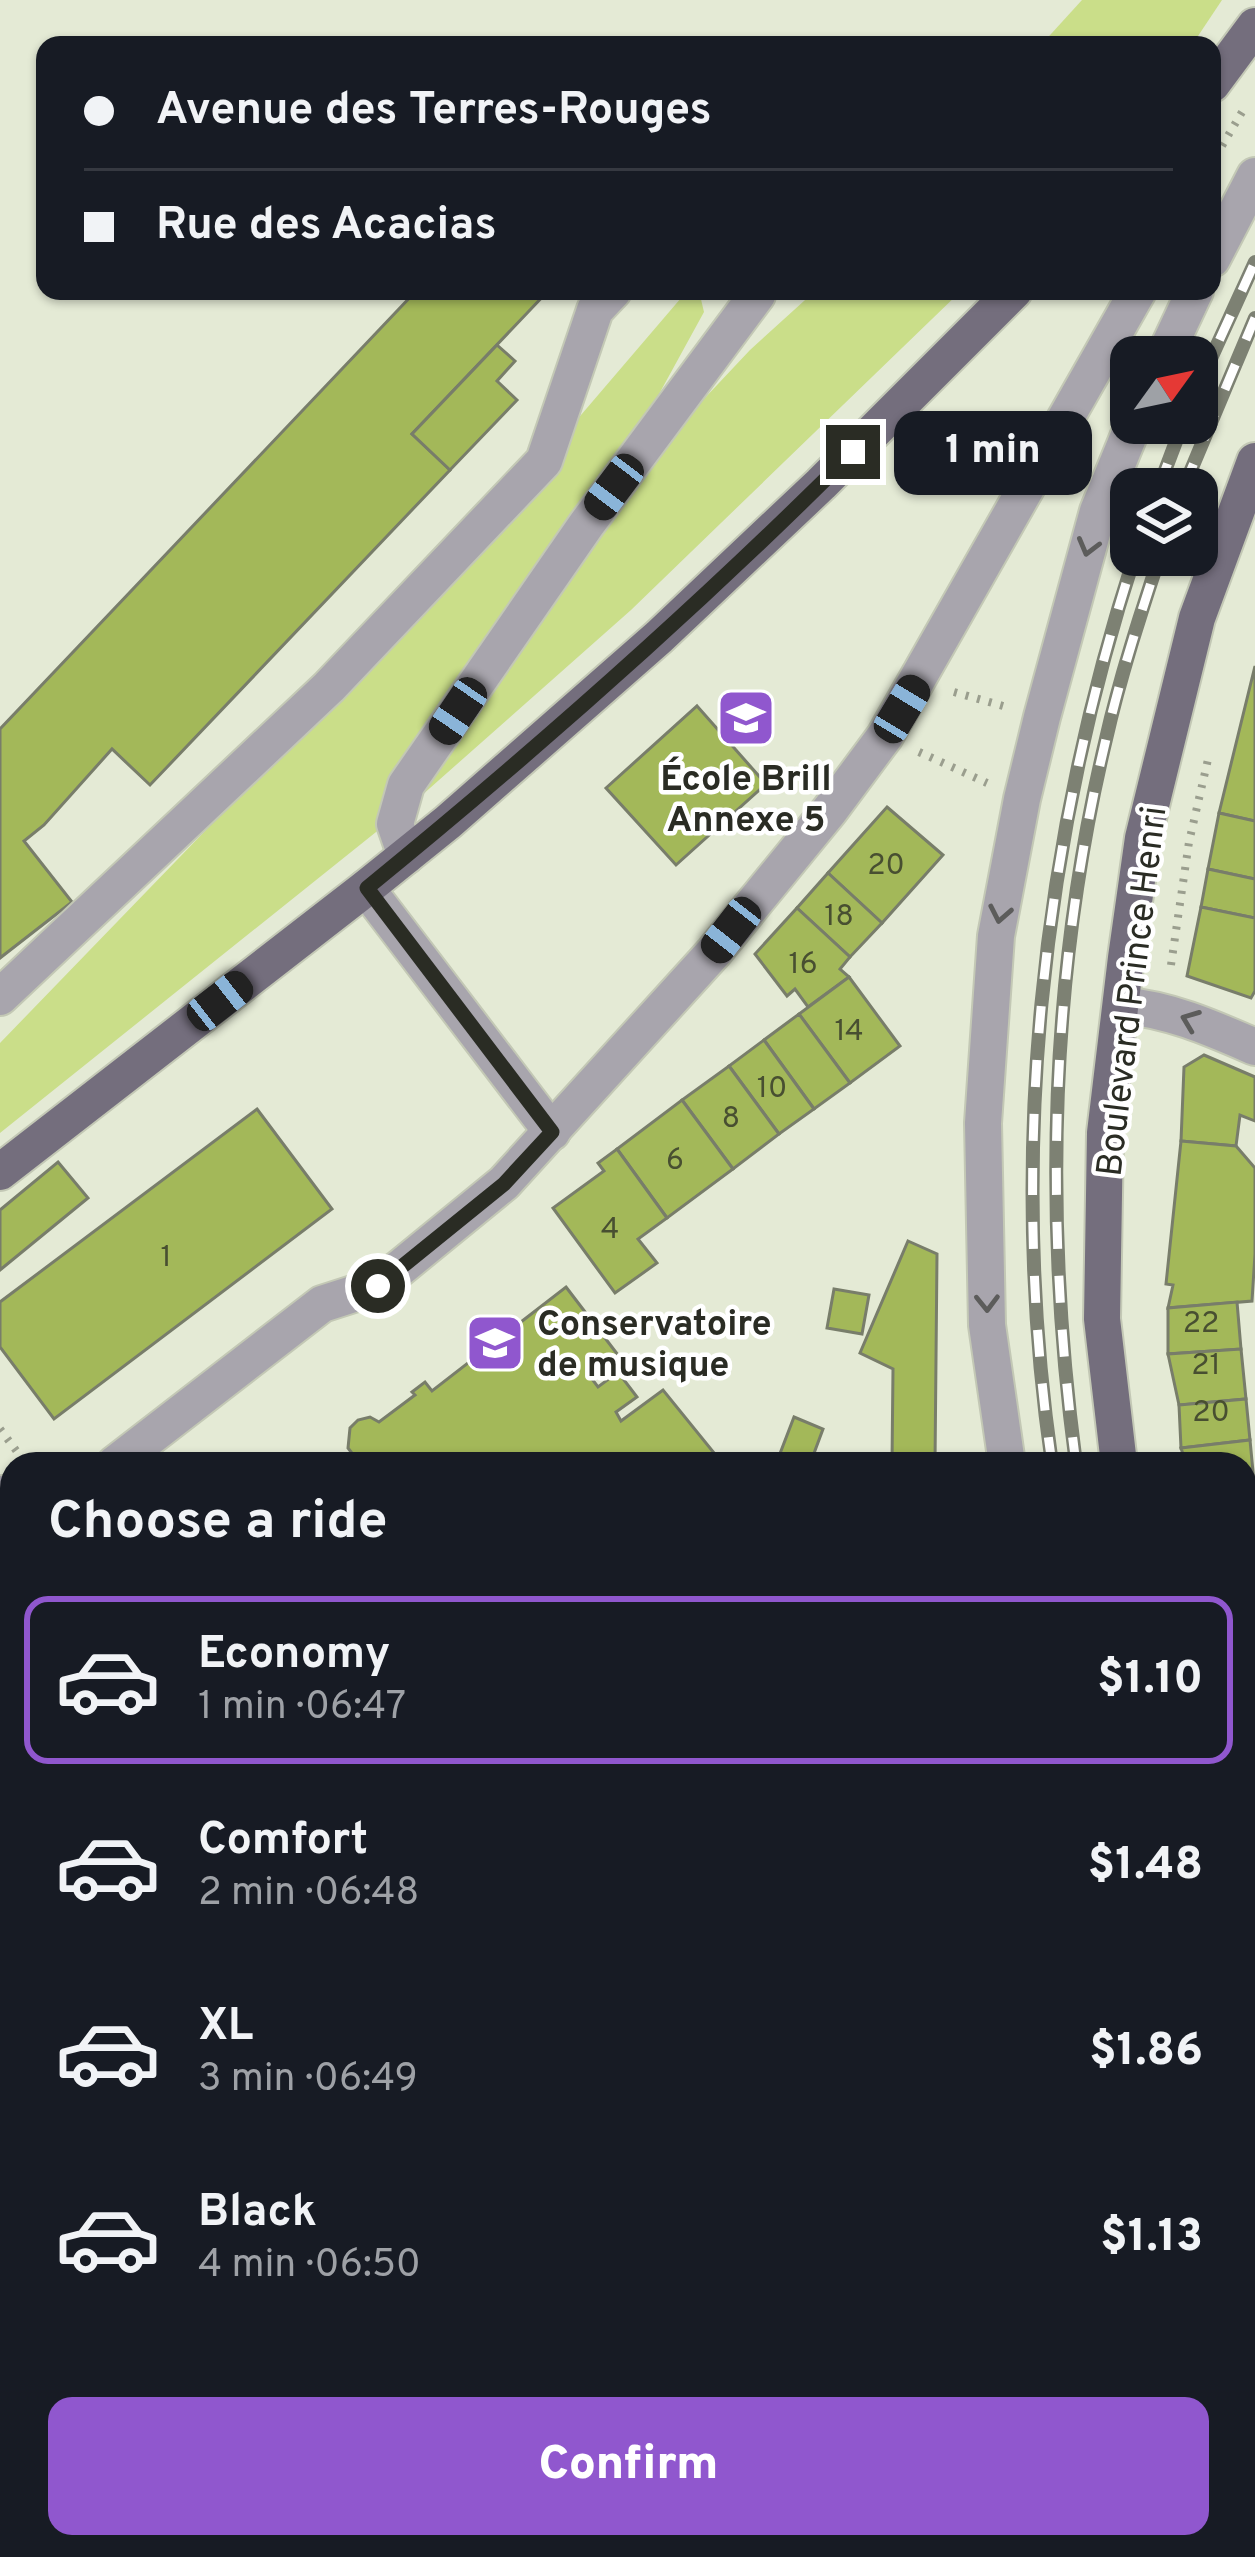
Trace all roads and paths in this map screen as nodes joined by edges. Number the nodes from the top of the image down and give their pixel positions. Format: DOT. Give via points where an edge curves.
graph roads {
  1 [pos="1255,26"];
  2 [pos="1221,72"];
  3 [pos="1244,109"];
  4 [pos="1221,147"];
  5 [pos="1255,176"];
  6 [pos="1221,242"];
  7 [pos="604,300"];
  8 [pos="750,300"];
  9 [pos="1005,300"];
  10 [pos="1133,300"];
  11 [pos="1191,300"];
  12 [pos="1174,336"];
  13 [pos="1125,444"];
  14 [pos="1255,460"];
  15 [pos="918,681"];
  16 [pos="1042,717"];
  17 [pos="886,736"];
  18 [pos="1214,737"];
  19 [pos="1022,800"];
  20 [pos="406,856"];
  21 [pos="367,888"];
  22 [pos="1171,965"];
  23 [pos="0,997"];
  24 [pos="1121,1005"];
  25 [pos="1255,1047"];
  26 [pos="552,1132"];
  27 [pos="0,1172"];
  28 [pos="131,1452"];
  29 [pos="1005,1452"];
  30 [pos="1118,1452"];
  1 -- 2 [label="main road"];
  3 -- 4 [label="path"];
  5 -- 6 [label="street"];
  7 -- 23 [label="street" via="544,460 329,687"];
  8 -- 20 [label="street" via="406,785 395,824"];
  9 -- 20 [label="main road" via="659,637"];
  10 -- 15 [label="street"];
  11 -- 12 [label="street"];
  13 -- 16 [label="street, one-way" via="1098,511"];
  14 -- 24 [label="main road, Boulevard Prince Henri" via="1197,618 1148,816"];
  15 -- 16 [label="path"];
  15 -- 17 [label="street"];
  16 -- 19 [label="street"];
  17 -- 19 [label="path"];
  17 -- 26 [label="street" via="714,952"];
  18 -- 22 [label="path"];
  19 -- 29 [label="street, one-way" via="996,936 983,1123 987,1324"];
  20 -- 21 [label="main road"];
  21 -- 26 [label="street"];
  21 -- 27 [label="main road"];
  25 -- 24 [label="street, one-way" via="1182,1016"];
  24 -- 30 [label="main road, Boulevard Prince Henri" via="1105,1133 1102,1319"];
  26 -- 28 [label="street" via="504,1184 378,1286 322,1304"];
}
